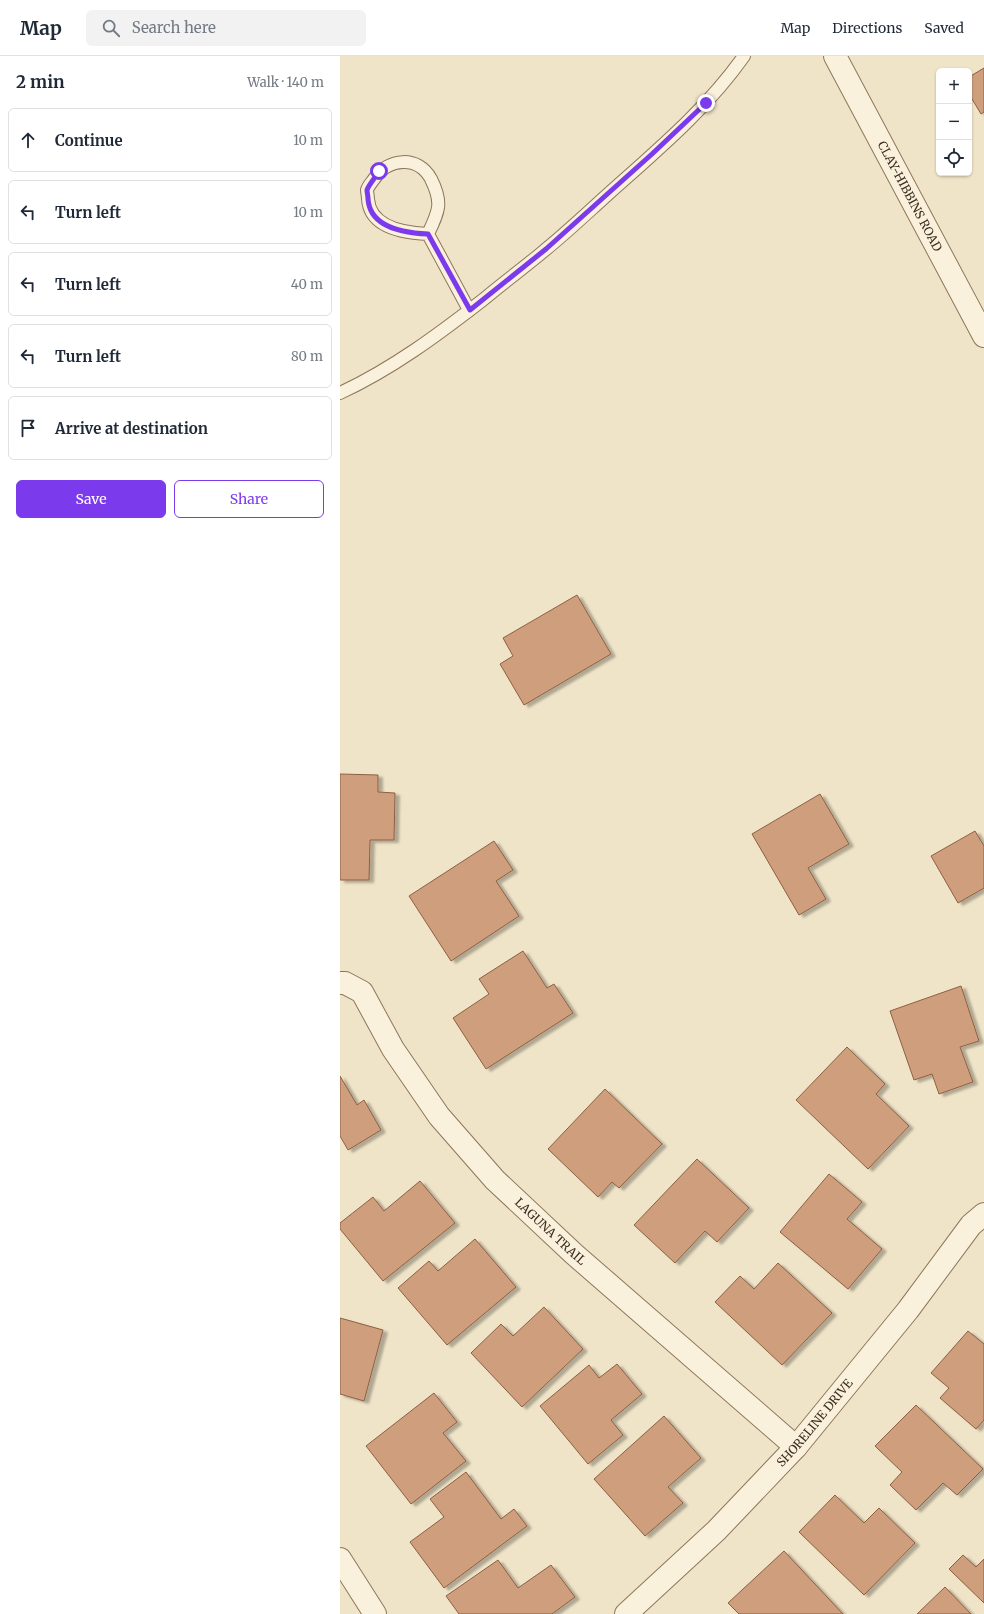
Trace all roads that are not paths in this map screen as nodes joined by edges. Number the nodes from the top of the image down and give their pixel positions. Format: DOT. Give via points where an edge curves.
graph roads {
  1 [pos="744,56"];
  2 [pos="835,56"];
  3 [pos="428,234"];
  4 [pos="470,310"];
  5 [pos="984,336"];
  6 [pos="340,393"];
  7 [pos="342,983"];
  8 [pos="984,1214"];
  9 [pos="796,1447"];
  10 [pos="340,1559"];
  11 [pos="375,1614"];
  12 [pos="626,1614"];
  1 -- 4 [label="lane" via="706,103 652,154 546,249"];
  2 -- 5 [label="street, CLAY-HIBBINS ROAD"];
  3 -- 3 [label="lane" via="438,214 438,192 428,173 413,163 397,162 379,171 367,190 368,205 376,218 387,226 408,234"];
  3 -- 4 [label="lane"];
  4 -- 6 [label="lane" via="398,361"];
  7 -- 9 [label="street, LAGUNA TRAIL" via="362,992 393,1049 439,1116 495,1180 574,1254"];
  8 -- 9 [label="street, SHORELINE DRIVE" via="971,1226 908,1310"];
  9 -- 12 [label="street, SHORELINE DRIVE" via="716,1531"];
  10 -- 11 [label="street"];
}
